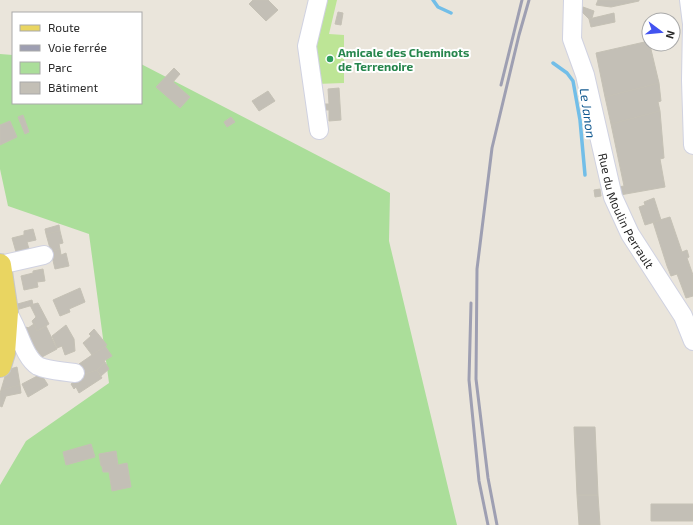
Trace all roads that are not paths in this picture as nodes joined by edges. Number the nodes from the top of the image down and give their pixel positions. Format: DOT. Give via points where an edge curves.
graph roads {
  1 [pos="318,0"];
  2 [pos="573,0"];
  3 [pos="689,0"];
  4 [pos="319,130"];
  5 [pos="693,145"];
  6 [pos="44,255"];
  7 [pos="0,265"];
  8 [pos="4,308"];
  9 [pos="693,341"];
  10 [pos="0,366"];
  11 [pos="75,373"];
  1 -- 4 [label="street" via="307,46"];
  2 -- 9 [label="street, Rue du Moulin Perrault" via="572,39 585,75 612,197 630,234 683,316"];
  3 -- 5 [label="street" via="692,24"];
  6 -- 7 [label="street"];
  7 -- 8 [label="main road"];
  8 -- 10 [label="main road" via="4,353"];
  8 -- 11 [label="street" via="27,355 38,366"];
}
